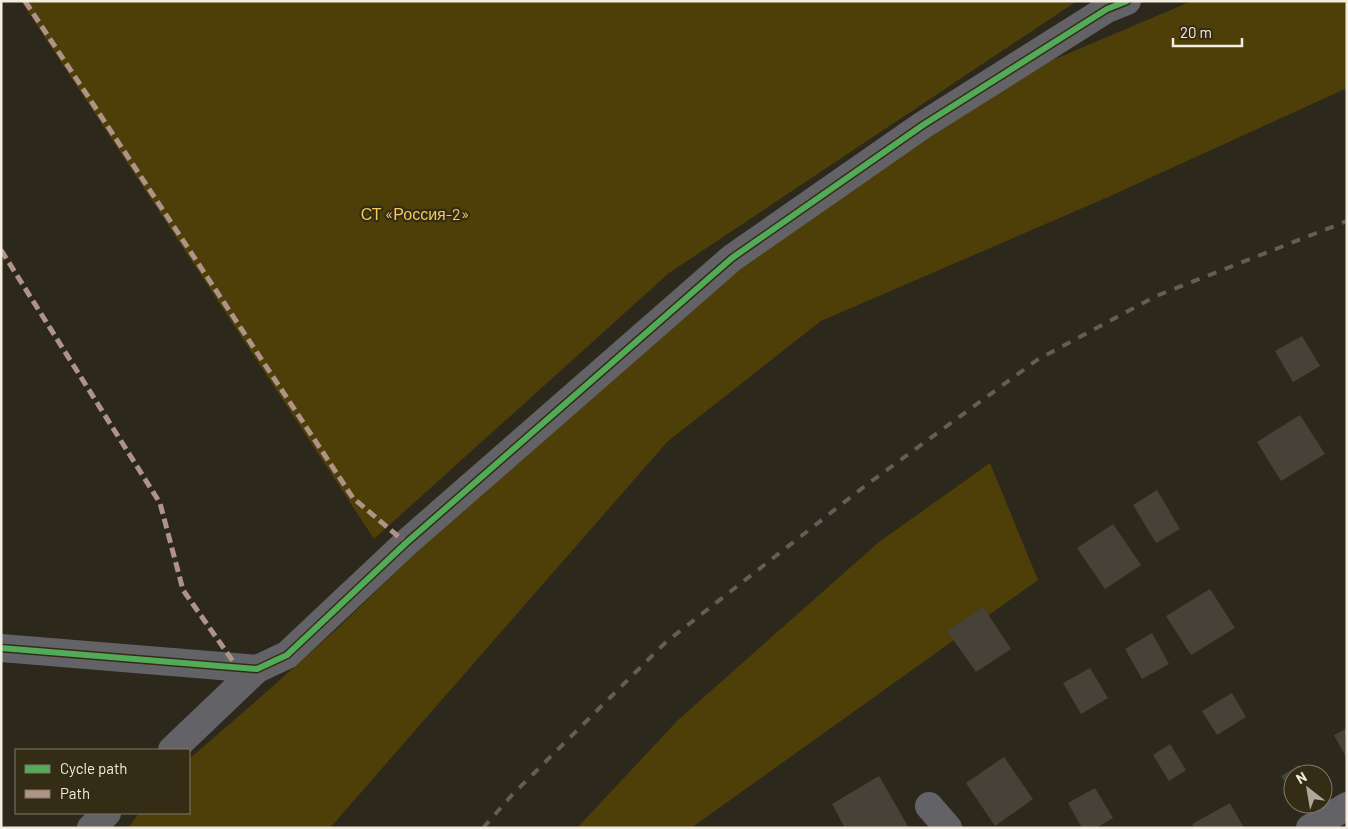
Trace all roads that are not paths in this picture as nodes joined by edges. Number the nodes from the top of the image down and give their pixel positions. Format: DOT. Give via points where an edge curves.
graph roads {
  1 [pos="1127,1"];
  2 [pos="1,648"];
  3 [pos="257,669"];
  4 [pos="173,749"];
  5 [pos="929,806"];
  6 [pos="1347,806"];
  7 [pos="106,814"];
  8 [pos="91,828"];
  9 [pos="948,828"];
  10 [pos="1310,828"];
  1 -- 3 [label="street" via="1107,9 924,125 732,258 406,543 287,654"];
  2 -- 3 [label="street"];
  3 -- 4 [label="street"];
  5 -- 9 [label="street"];
  6 -- 10 [label="street"];
  7 -- 8 [label="street"];
}
